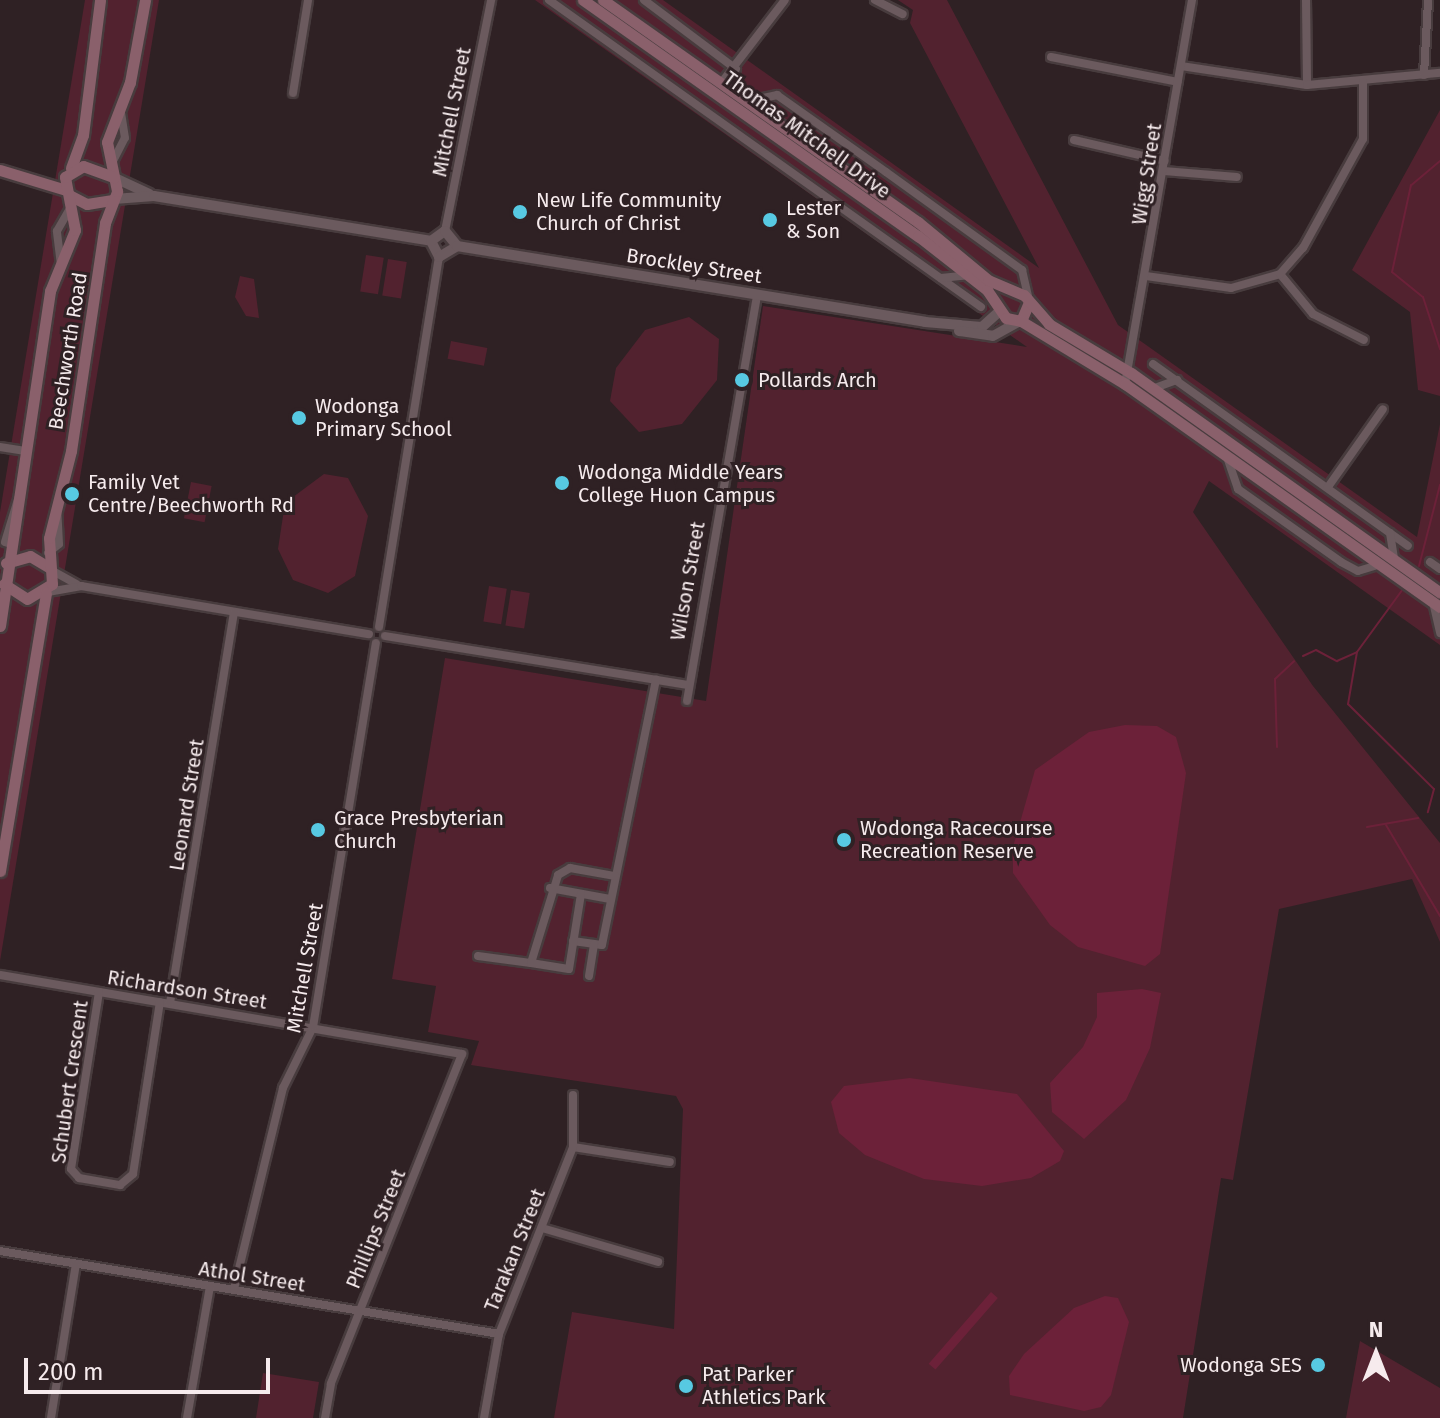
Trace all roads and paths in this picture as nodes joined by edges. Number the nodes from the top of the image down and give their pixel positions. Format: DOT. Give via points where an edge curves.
graph roads {
  1 [pos="100,0"];
  2 [pos="145,0"];
  3 [pos="308,0"];
  4 [pos="491,0"];
  5 [pos="549,0"];
  6 [pos="583,0"];
  7 [pos="644,0"];
  8 [pos="785,0"];
  9 [pos="875,0"];
  10 [pos="1192,0"];
  11 [pos="1306,0"];
  12 [pos="1428,0"];
  13 [pos="604,3"];
  14 [pos="561,5"];
  15 [pos="903,14"];
  16 [pos="1051,57"];
  17 [pos="1181,66"];
  18 [pos="736,69"];
  19 [pos="1440,73"];
  20 [pos="1424,75"];
  21 [pos="1178,82"];
  22 [pos="1363,82"];
  23 [pos="760,83"];
  24 [pos="1307,85"];
  25 [pos="723,87"];
  26 [pos="293,93"];
  27 [pos="777,95"];
  28 [pos="749,101"];
  29 [pos="749,115"];
  30 [pos="1074,140"];
  31 [pos="1164,166"];
  32 [pos="830,168"];
  33 [pos="0,170"];
  34 [pos="69,170"];
  35 [pos="113,174"];
  36 [pos="31,175"];
  37 [pos="1237,177"];
  38 [pos="816,189"];
  39 [pos="154,196"];
  40 [pos="68,197"];
  41 [pos="114,200"];
  42 [pos="445,231"];
  43 [pos="431,241"];
  44 [pos="457,246"];
  45 [pos="439,257"];
  46 [pos="1280,274"];
  47 [pos="968,275"];
  48 [pos="1146,276"];
  49 [pos="941,278"];
  50 [pos="1017,292"];
  51 [pos="757,294"];
  52 [pos="1029,301"];
  53 [pos="981,307"];
  54 [pos="1001,309"];
  55 [pos="1020,321"];
  56 [pos="925,322"];
  57 [pos="1364,340"];
  58 [pos="1133,353"];
  59 [pos="1153,364"];
  60 [pos="1116,371"];
  61 [pos="1128,379"];
  62 [pos="1177,380"];
  63 [pos="1152,389"];
  64 [pos="1149,401"];
  65 [pos="1383,409"];
  66 [pos="0,447"];
  67 [pos="24,451"];
  68 [pos="1227,456"];
  69 [pos="1328,487"];
  70 [pos="1389,532"];
  71 [pos="1408,546"];
  72 [pos="1394,559"];
  73 [pos="1430,562"];
  74 [pos="1381,564"];
  75 [pos="3,565"];
  76 [pos="50,569"];
  77 [pos="1440,569"];
  78 [pos="2,582"];
  79 [pos="81,586"];
  80 [pos="47,592"];
  81 [pos="2,601"];
  82 [pos="1438,601"];
  83 [pos="234,612"];
  84 [pos="0,626"];
  85 [pos="379,627"];
  86 [pos="1440,633"];
  87 [pos="369,634"];
  88 [pos="385,636"];
  89 [pos="376,643"];
  90 [pos="656,679"];
  91 [pos="687,685"];
  92 [pos="687,701"];
  93 [pos="0,871"];
  94 [pos="615,876"];
  95 [pos="550,888"];
  96 [pos="581,894"];
  97 [pos="610,899"];
  98 [pos="573,941"];
  99 [pos="594,944"];
  100 [pos="478,956"];
  101 [pos="531,963"];
  102 [pos="0,975"];
  103 [pos="589,976"];
  104 [pos="99,992"];
  105 [pos="165,1002"];
  106 [pos="313,1027"];
  107 [pos="462,1054"];
  108 [pos="573,1095"];
  109 [pos="573,1147"];
  110 [pos="670,1162"];
  111 [pos="542,1228"];
  112 [pos="0,1251"];
  113 [pos="658,1262"];
  114 [pos="76,1264"];
  115 [pos="210,1286"];
  116 [pos="234,1289"];
  117 [pos="360,1311"];
  118 [pos="499,1334"];
  119 [pos="51,1418"];
  120 [pos="187,1418"];
  121 [pos="325,1418"];
  122 [pos="484,1418"];
  1 -- 34 [label="main road" via="83,135"];
  2 -- 35 [label="main road" via="107,142"];
  3 -- 26 [label="street"];
  4 -- 42 [label="street, Mitchell Street"];
  5 -- 14 [label="street, Thomas Mitchell Drive"];
  6 -- 13 [label="main road, Thomas Mitchell Drive"];
  7 -- 18 [label="street, Thomas Mitchell Drive"];
  8 -- 18 [label="street"];
  9 -- 15 [label="street"];
  10 -- 17 [label="street, Wigg Street"];
  11 -- 24 [label="street"];
  12 -- 20 [label="street"];
  13 -- 25 [label="main road, Thomas Mitchell Drive"];
  14 -- 38 [label="street, Thomas Mitchell Drive"];
  16 -- 21 [label="street"];
  17 -- 21 [label="street, Wigg Street"];
  17 -- 24 [label="street"];
  18 -- 25 [label="street"];
  19 -- 20 [label="street"];
  20 -- 22 [label="street"];
  21 -- 31 [label="street, Wigg Street"];
  22 -- 24 [label="street"];
  22 -- 46 [label="street" via="1363,139 1303,248"];
  23 -- 27 [label="street"];
  25 -- 28 [label="main road, Thomas Mitchell Drive"];
  25 -- 29 [label="main road, Thomas Mitchell Drive"];
  27 -- 28 [label="street, Thomas Mitchell Drive"];
  27 -- 52 [label="street, Thomas Mitchell Drive" via="1022,270"];
  28 -- 29 [label="main road"];
  28 -- 32 [label="main road, Thomas Mitchell Drive"];
  29 -- 32 [label="main road, Thomas Mitchell Drive"];
  30 -- 31 [label="street"];
  31 -- 37 [label="street"];
  31 -- 48 [label="street, Wigg Street"];
  32 -- 38 [label="street"];
  32 -- 47 [label="main road, Thomas Mitchell Drive"];
  32 -- 50 [label="main road, Thomas Mitchell Drive" via="986,278"];
  33 -- 36 [label="main road"];
  34 -- 35 [label="main road" via="97,167"];
  34 -- 36 [label="main road"];
  34 -- 40 [label="main road, Beechworth Road"];
  35 -- 39 [label="street"];
  35 -- 41 [label="main road, Beechworth Road"];
  36 -- 40 [label="main road"];
  38 -- 49 [label="street, Thomas Mitchell Drive"];
  39 -- 41 [label="street"];
  39 -- 43 [label="street"];
  40 -- 41 [label="main road" via="87,204"];
  40 -- 67 [label="main road, Beechworth Road" via="75,230 61,265"];
  41 -- 76 [label="main road, Beechworth Road" via="48,553"];
  42 -- 43 [label="street"];
  42 -- 44 [label="street"];
  43 -- 45 [label="street"];
  44 -- 45 [label="street"];
  44 -- 51 [label="street, Brockley Street"];
  45 -- 85 [label="street"];
  46 -- 48 [label="street" via="1231,288"];
  46 -- 57 [label="street" via="1313,314"];
  47 -- 49 [label="street"];
  47 -- 54 [label="main road, Thomas Mitchell Drive"];
  48 -- 58 [label="street, Wigg Street"];
  49 -- 53 [label="street, Thomas Mitchell Drive"];
  50 -- 52 [label="main road, Thomas Mitchell Drive"];
  50 -- 54 [label="main road" via="1005,295"];
  51 -- 56 [label="street, Brockley Street"];
  51 -- 91 [label="street, Wilson Street"];
  52 -- 55 [label="main road"];
  52 -- 60 [label="main road, Thomas Mitchell Drive" via="1049,324"];
  54 -- 55 [label="main road, Thomas Mitchell Drive"];
  54 -- 56 [label="street, Brockley Street" via="982,327"];
  55 -- 56 [label="street, Brockley Street" via="989,336"];
  55 -- 60 [label="main road"];
  58 -- 60 [label="street"];
  58 -- 61 [label="street, Wigg Street"];
  59 -- 62 [label="street"];
  60 -- 61 [label="main road"];
  61 -- 63 [label="main road"];
  61 -- 64 [label="main road"];
  62 -- 63 [label="street"];
  62 -- 69 [label="street"];
  63 -- 64 [label="main road"];
  63 -- 72 [label="main road"];
  64 -- 68 [label="main road"];
  65 -- 69 [label="street"];
  66 -- 67 [label="street"];
  67 -- 75 [label="main road, Beechworth Road" via="14,545"];
  68 -- 74 [label="main road"];
  68 -- 74 [label="street" via="1235,485 1266,509 1352,569"];
  69 -- 70 [label="street"];
  70 -- 71 [label="street"];
  70 -- 72 [label="street"];
  72 -- 74 [label="main road"];
  72 -- 82 [label="main road"];
  73 -- 77 [label="street"];
  74 -- 82 [label="main road"];
  75 -- 76 [label="main road" via="27,556"];
  75 -- 78 [label="main road"];
  76 -- 79 [label="street"];
  76 -- 80 [label="main road"];
  78 -- 80 [label="main road" via="23,599"];
  78 -- 81 [label="main road"];
  79 -- 80 [label="street"];
  79 -- 83 [label="street"];
  80 -- 93 [label="main road"];
  81 -- 84 [label="main road"];
  82 -- 86 [label="street"];
  83 -- 87 [label="street"];
  83 -- 105 [label="street, Leonard Street"];
  85 -- 87 [label="street"];
  85 -- 88 [label="street"];
  87 -- 89 [label="street"];
  88 -- 89 [label="street"];
  88 -- 90 [label="street"];
  89 -- 106 [label="street, Mitchell Street"];
  90 -- 91 [label="street"];
  90 -- 94 [label="street"];
  91 -- 92 [label="street, Wilson Street"];
  94 -- 95 [label="street" via="566,869"];
  94 -- 97 [label="street"];
  95 -- 96 [label="street"];
  95 -- 101 [label="street"];
  96 -- 97 [label="street"];
  96 -- 98 [label="street"];
  97 -- 99 [label="street" via="602,945"];
  98 -- 99 [label="street"];
  98 -- 101 [label="street" via="569,969"];
  99 -- 103 [label="street"];
  100 -- 101 [label="street"];
  102 -- 104 [label="street, Richardson Street"];
  104 -- 105 [label="street, Richardson Street"];
  104 -- 105 [label="street, Schubert Crescent" via="71,1169 79,1178 120,1185 133,1174"];
  105 -- 106 [label="street, Richardson Street"];
  106 -- 107 [label="street, Richardson Street"];
  106 -- 116 [label="street, Mitchell Street" via="283,1088"];
  107 -- 117 [label="street, Phillips Street"];
  108 -- 109 [label="street, Tarakan Street"];
  109 -- 110 [label="street"];
  109 -- 111 [label="street, Tarakan Street"];
  111 -- 113 [label="street"];
  111 -- 118 [label="street, Tarakan Street"];
  112 -- 114 [label="street, Athol Street"];
  114 -- 115 [label="street, Athol Street"];
  114 -- 119 [label="street"];
  115 -- 116 [label="street, Athol Street"];
  115 -- 120 [label="street"];
  116 -- 117 [label="street, Athol Street"];
  117 -- 118 [label="street, Athol Street"];
  117 -- 121 [label="street, Phillips Street"];
  118 -- 122 [label="street, Tarakan Street"];
}
